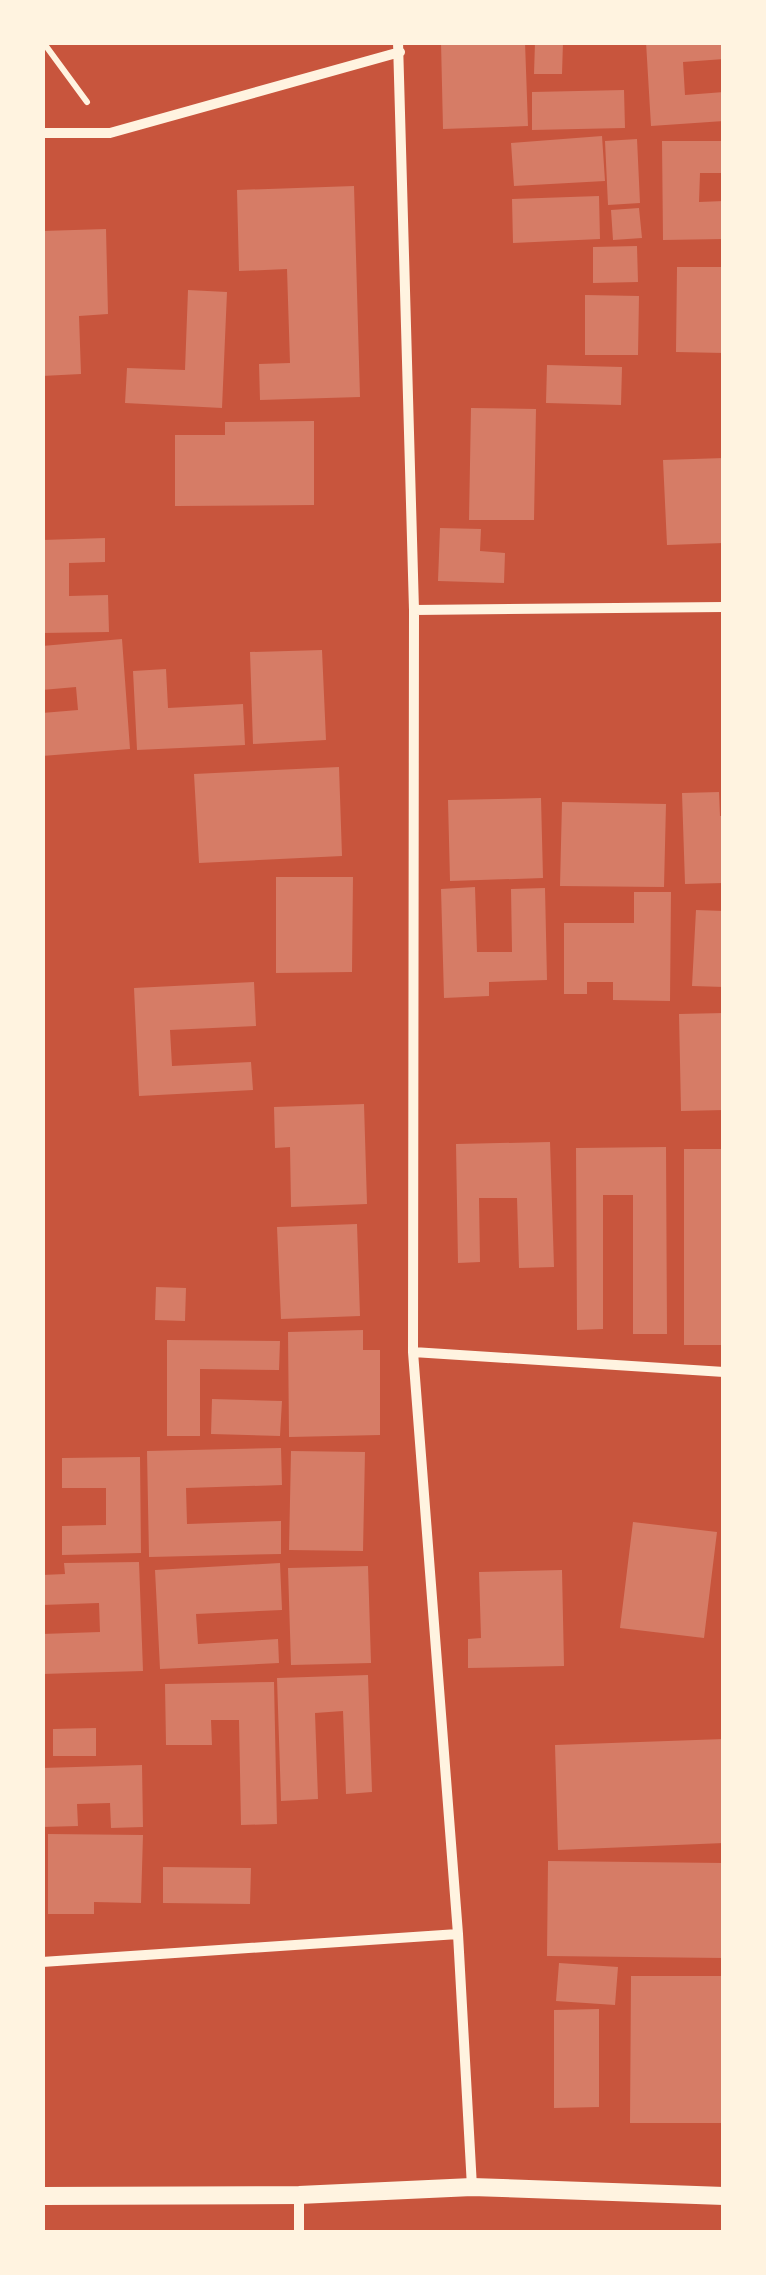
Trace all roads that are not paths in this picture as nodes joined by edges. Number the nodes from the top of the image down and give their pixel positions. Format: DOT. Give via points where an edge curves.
graph roads {
  1 [pos="399,47"];
  2 [pos="42,133"];
  3 [pos="724,607"];
  4 [pos="414,610"];
  5 [pos="414,1352"];
  6 [pos="724,1372"];
  7 [pos="458,1934"];
  8 [pos="42,1962"];
  9 [pos="472,2187"];
  10 [pos="298,2195"];
  11 [pos="42,2196"];
  12 [pos="724,2196"];
  13 [pos="299,2232"];
  1 -- 2 [label="street" via="110,133"];
  1 -- 4 [label="street"];
  3 -- 4 [label="street"];
  4 -- 5 [label="street"];
  5 -- 6 [label="street"];
  5 -- 7 [label="street"];
  7 -- 8 [label="street"];
  7 -- 9 [label="street"];
  9 -- 10 [label="street"];
  9 -- 12 [label="street"];
  10 -- 11 [label="street"];
  10 -- 13 [label="street"];
}
